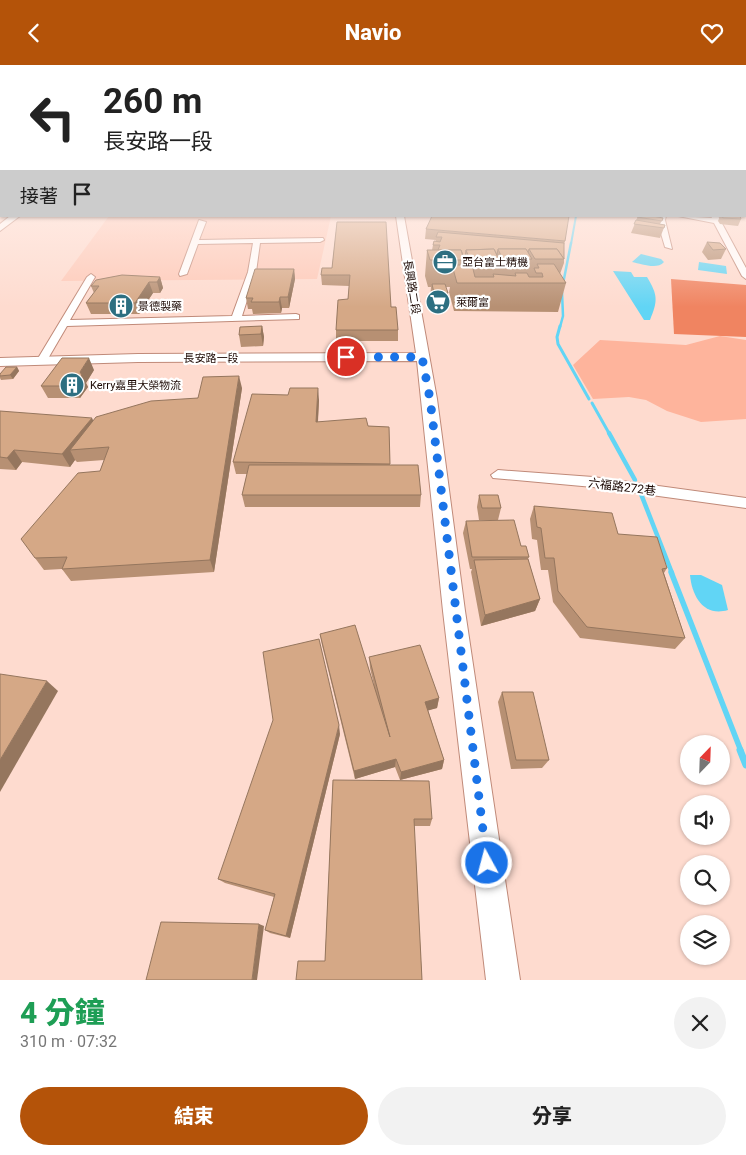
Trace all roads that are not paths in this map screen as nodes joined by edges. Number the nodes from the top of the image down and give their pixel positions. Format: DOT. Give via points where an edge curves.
graph roads {
  1 [pos="202,221"];
  2 [pos="401,221"];
  3 [pos="662,221"];
  4 [pos="716,221"];
  5 [pos="320,240"];
  6 [pos="257,241"];
  7 [pos="195,243"];
  8 [pos="669,247"];
  9 [pos="183,274"];
  10 [pos="746,276"];
  11 [pos="91,277"];
  12 [pos="296,317"];
  13 [pos="236,318"];
  14 [pos="64,323"];
  15 [pos="422,357"];
  16 [pos="42,360"];
  17 [pos="2,363"];
  18 [pos="498,475"];
  19 [pos="746,503"];
  20 [pos="503,980"];
  1 -- 7 [label="street"];
  2 -- 15 [label="street, 長興路二段"];
  3 -- 8 [label="street"];
  4 -- 10 [label="street"];
  5 -- 6 [label="street"];
  6 -- 7 [label="street"];
  6 -- 13 [label="street" via="252,272"];
  7 -- 9 [label="street"];
  11 -- 14 [label="street"];
  12 -- 13 [label="street"];
  13 -- 14 [label="street"];
  14 -- 16 [label="street"];
  15 -- 16 [label="street, 長安路一段"];
  15 -- 20 [label="street, 長興路二段" via="430,399 454,611"];
  16 -- 17 [label="street, 長安路一段"];
  18 -- 19 [label="street, 六福路272巷" via="592,483"];
}
